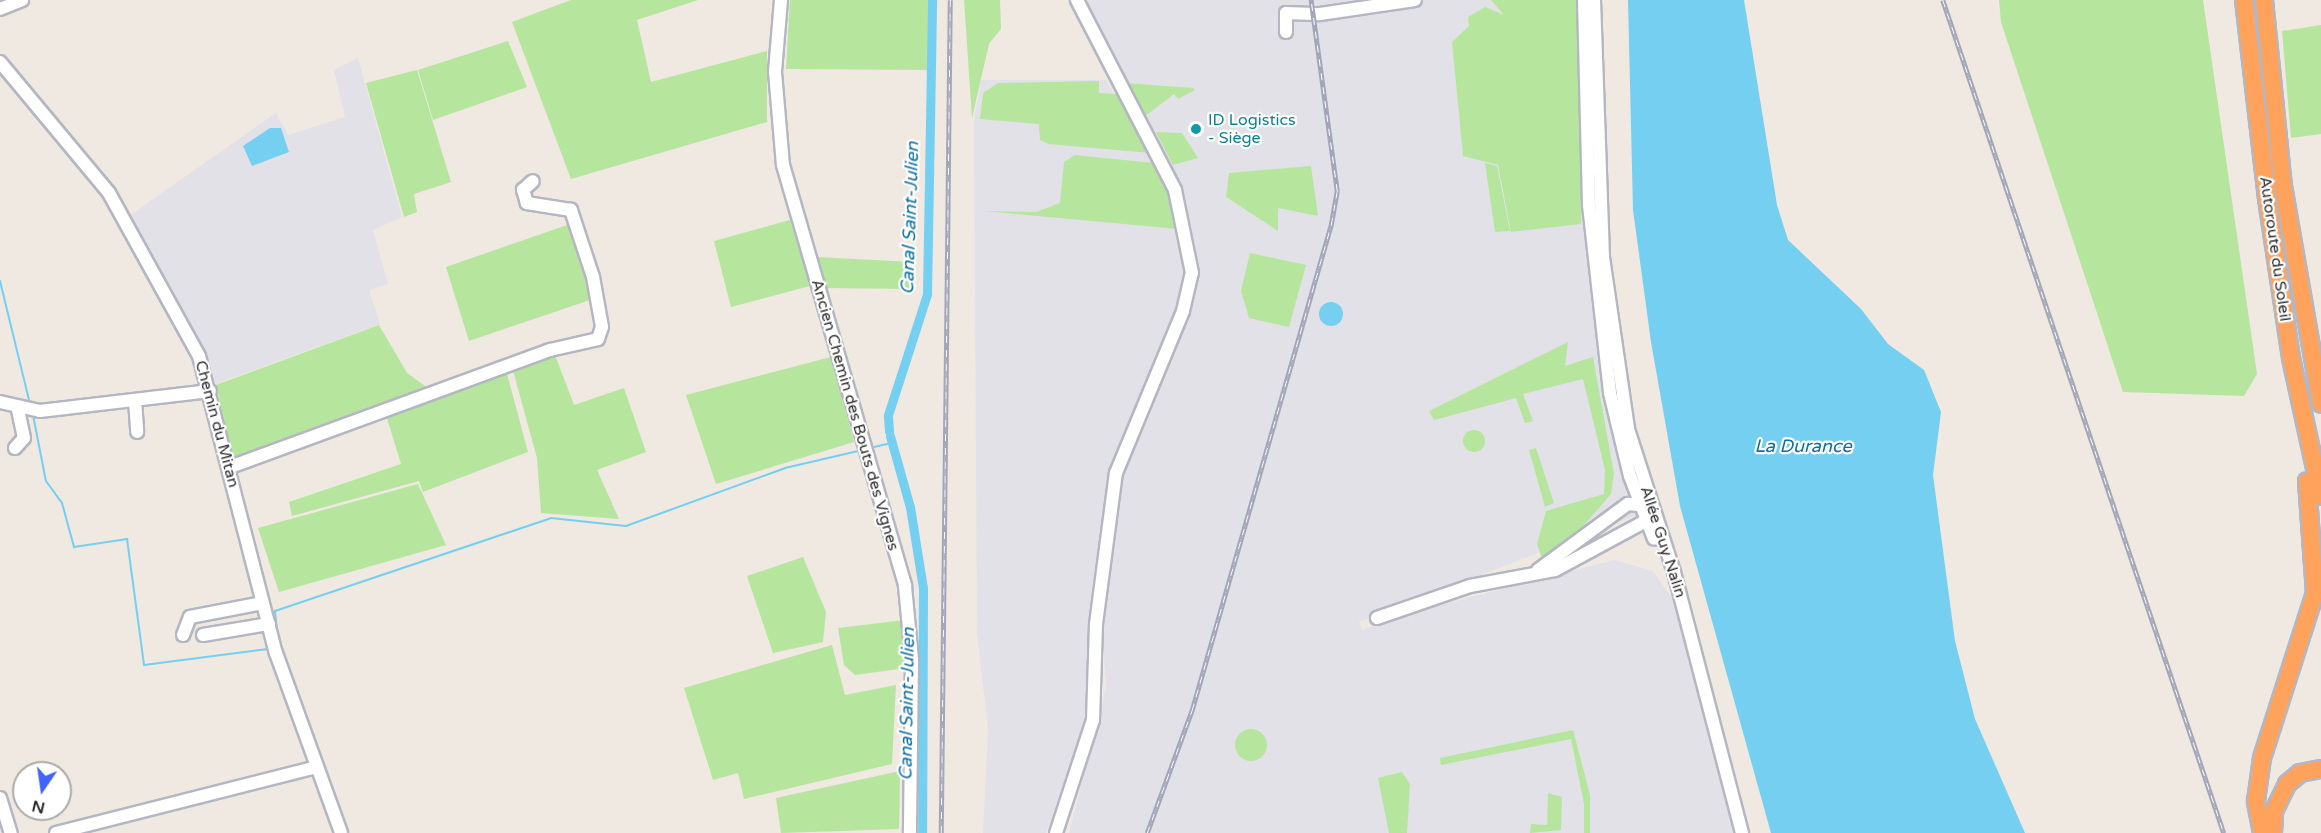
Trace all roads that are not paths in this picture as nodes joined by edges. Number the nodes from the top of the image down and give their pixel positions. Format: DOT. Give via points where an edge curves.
graph roads {
  1 [pos="22,0"];
  2 [pos="781,0"];
  3 [pos="1077,0"];
  4 [pos="1415,0"];
  5 [pos="1584,0"];
  6 [pos="1594,0"];
  7 [pos="2244,0"];
  8 [pos="2264,0"];
  9 [pos="0,9"];
  10 [pos="1286,32"];
  11 [pos="0,62"];
  12 [pos="533,181"];
  13 [pos="2291,358"];
  14 [pos="210,391"];
  15 [pos="135,400"];
  16 [pos="0,402"];
  17 [pos="2321,404"];
  18 [pos="18,409"];
  19 [pos="137,432"];
  20 [pos="15,448"];
  21 [pos="230,467"];
  22 [pos="2321,496"];
  23 [pos="1643,514"];
  24 [pos="1537,571"];
  25 [pos="263,603"];
  26 [pos="1684,609"];
  27 [pos="1377,618"];
  28 [pos="269,624"];
  29 [pos="183,635"];
  30 [pos="202,635"];
  31 [pos="317,767"];
  32 [pos="2321,769"];
  33 [pos="0,798"];
  34 [pos="10,833"];
  35 [pos="56,833"];
  36 [pos="341,833"];
  37 [pos="910,833"];
  38 [pos="1056,833"];
  39 [pos="1742,833"];
  40 [pos="2262,833"];
  41 [pos="2273,833"];
  1 -- 9 [label="street"];
  2 -- 37 [label="street, Ancien Chemin des Bouts des Vignes" via="775,72 783,165 907,595 912,660"];
  3 -- 38 [label="street" via="1175,190 1192,273 1183,311 1116,473 1096,624 1093,720"];
  4 -- 10 [label="street" via="1320,14 1286,13"];
  5 -- 23 [label="street, Allée Guy Nalin" via="1595,276 1614,413"];
  6 -- 23 [label="street, Allée Guy Nalin" via="1603,257"];
  7 -- 13 [label="highway, Autoroute du Soleil"];
  8 -- 17 [label="highway, Autoroute du Soleil" via="2283,186"];
  11 -- 14 [label="street, Chemin du Mitan" via="109,193 186,326"];
  12 -- 21 [label="street" via="523,190 527,203 571,210 593,277 602,327 598,339 550,350"];
  13 -- 22 [label="highway, Autoroute du Soleil"];
  13 -- 40 [label="highway" via="2292,400 2313,508 2315,593 2262,758 2256,801"];
  14 -- 15 [label="street"];
  14 -- 21 [label="street, Chemin du Mitan"];
  15 -- 18 [label="street" via="55,411"];
  15 -- 19 [label="street"];
  16 -- 18 [label="street"];
  18 -- 20 [label="street" via="24,438"];
  21 -- 25 [label="street, Chemin du Mitan"];
  23 -- 24 [label="street"];
  23 -- 24 [label="street" via="1555,570"];
  23 -- 26 [label="street, Allée Guy Nalin"];
  23 -- 26 [label="street, Allée Guy Nalin"];
  24 -- 27 [label="street"];
  25 -- 28 [label="street, Chemin du Mitan"];
  25 -- 29 [label="street" via="190,617"];
  26 -- 39 [label="street"];
  28 -- 30 [label="street"];
  28 -- 31 [label="street, Chemin du Mitan"];
  31 -- 35 [label="street"];
  31 -- 36 [label="street, Chemin du Mitan"];
  32 -- 41 [label="highway" via="2300,773 2287,784 2274,811"];
  33 -- 34 [label="street"];
}
